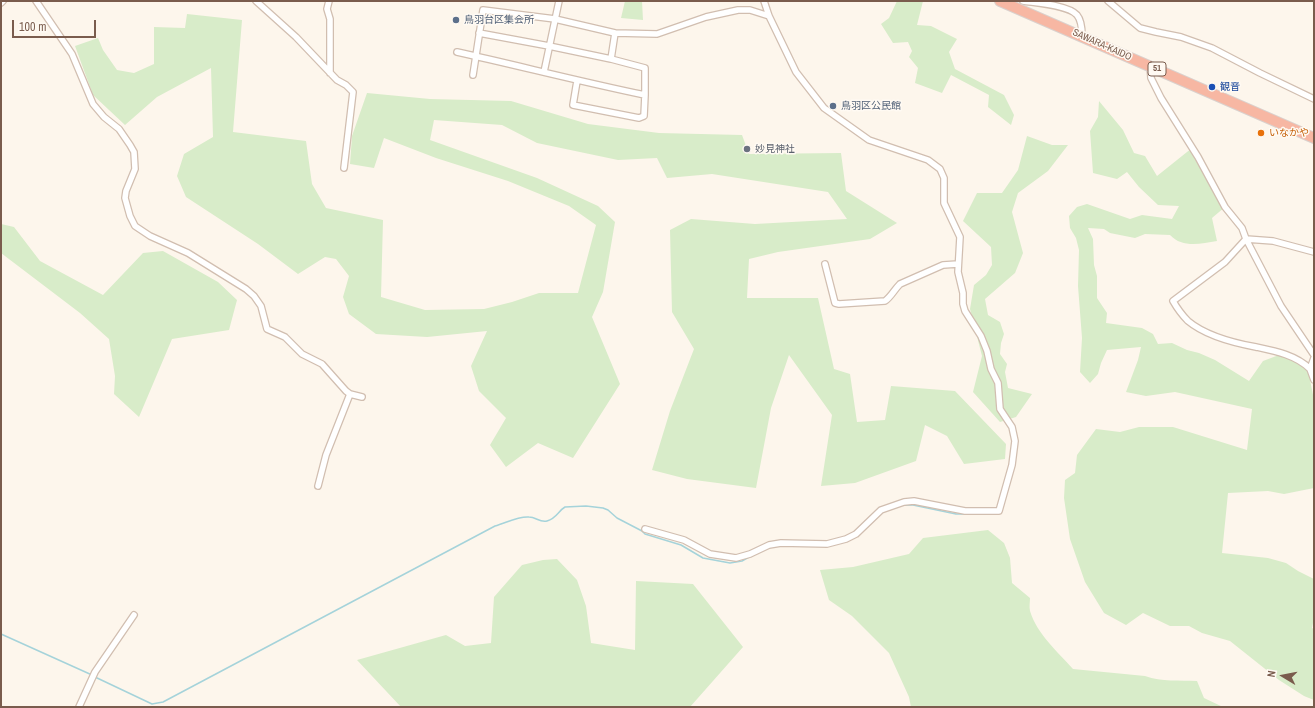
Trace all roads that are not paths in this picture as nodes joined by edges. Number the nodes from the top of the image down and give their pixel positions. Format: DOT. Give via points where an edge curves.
graph roads {
  1 [pos="36,1"];
  2 [pos="256,1"];
  3 [pos="329,1"];
  4 [pos="559,1"];
  5 [pos="764,1"];
  6 [pos="1000,1"];
  7 [pos="1013,1"];
  8 [pos="1023,1"];
  9 [pos="1108,1"];
  10 [pos="1046,3"];
  11 [pos="769,16"];
  12 [pos="555,19"];
  13 [pos="479,33"];
  14 [pos="615,33"];
  15 [pos="1082,36"];
  16 [pos="550,46"];
  17 [pos="457,52"];
  18 [pos="475,56"];
  19 [pos="611,59"];
  20 [pos="1150,66"];
  21 [pos="544,72"];
  22 [pos="330,73"];
  23 [pos="473,75"];
  24 [pos="577,81"];
  25 [pos="645,95"];
  26 [pos="1314,99"];
  27 [pos="1314,138"];
  28 [pos="344,168"];
  29 [pos="1246,239"];
  30 [pos="1314,252"];
  31 [pos="825,264"];
  32 [pos="958,264"];
  33 [pos="1314,355"];
  34 [pos="1314,358"];
  35 [pos="1310,369"];
  36 [pos="1314,380"];
  37 [pos="350,394"];
  38 [pos="362,397"];
  39 [pos="318,486"];
  40 [pos="645,529"];
  41 [pos="134,615"];
  42 [pos="79,707"];
  1 -- 37 [label="street" via="72,54 93,104 119,129 130,145 135,169 125,198 135,226 150,236 188,253 246,289 261,306 267,329 285,337 302,354 322,364"];
  2 -- 22 [label="street" via="296,37"];
  3 -- 22 [label="street" via="327,9 330,19"];
  4 -- 12 [label="street"];
  5 -- 11 [label="street"];
  6 -- 7 [label="street"];
  6 -- 15 [label="highway, SAWARA-KAIDO / 51"];
  8 -- 10 [label="street"];
  9 -- 26 [label="street" via="1140,28 1181,37 1212,48"];
  10 -- 15 [label="street" via="1068,9 1078,15"];
  11 -- 14 [label="street" via="750,10 738,10 700,19 657,34"];
  11 -- 32 [label="street" via="796,72 824,108 869,140 928,160 940,169 944,178 944,203 960,237"];
  12 -- 13 [label="street" via="483,10"];
  12 -- 14 [label="street"];
  12 -- 16 [label="street"];
  13 -- 16 [label="street"];
  13 -- 18 [label="street"];
  14 -- 19 [label="street"];
  15 -- 20 [label="highway, SAWARA-KAIDO / 51"];
  16 -- 19 [label="street"];
  16 -- 21 [label="street"];
  17 -- 18 [label="street"];
  18 -- 21 [label="street"];
  18 -- 23 [label="street"];
  19 -- 25 [label="street" via="645,68"];
  20 -- 27 [label="highway, SAWARA-KAIDO / 51"];
  20 -- 29 [label="street" via="1151,78 1162,98 1225,207 1242,228"];
  21 -- 24 [label="street"];
  22 -- 28 [label="street" via="353,92"];
  24 -- 25 [label="street"];
  24 -- 25 [label="street" via="573,105 639,118 644,116"];
  29 -- 30 [label="street" via="1273,241"];
  29 -- 33 [label="street" via="1281,306"];
  29 -- 35 [label="street" via="1225,262 1173,301 1188,321 1205,331 1287,355 1303,361"];
  31 -- 32 [label="street" via="835,303 839,304 885,301 900,284 943,265"];
  32 -- 40 [label="street" via="963,304 987,351 998,384 1000,409 1012,427 1015,441 1012,465 999,511 965,511 908,501 881,510 856,534 846,539 827,544 769,545 736,558 710,554 684,540"];
  34 -- 35 [label="street"];
  35 -- 36 [label="street"];
  37 -- 38 [label="street"];
  37 -- 39 [label="street" via="326,455"];
  41 -- 42 [label="street" via="95,672"];
}
